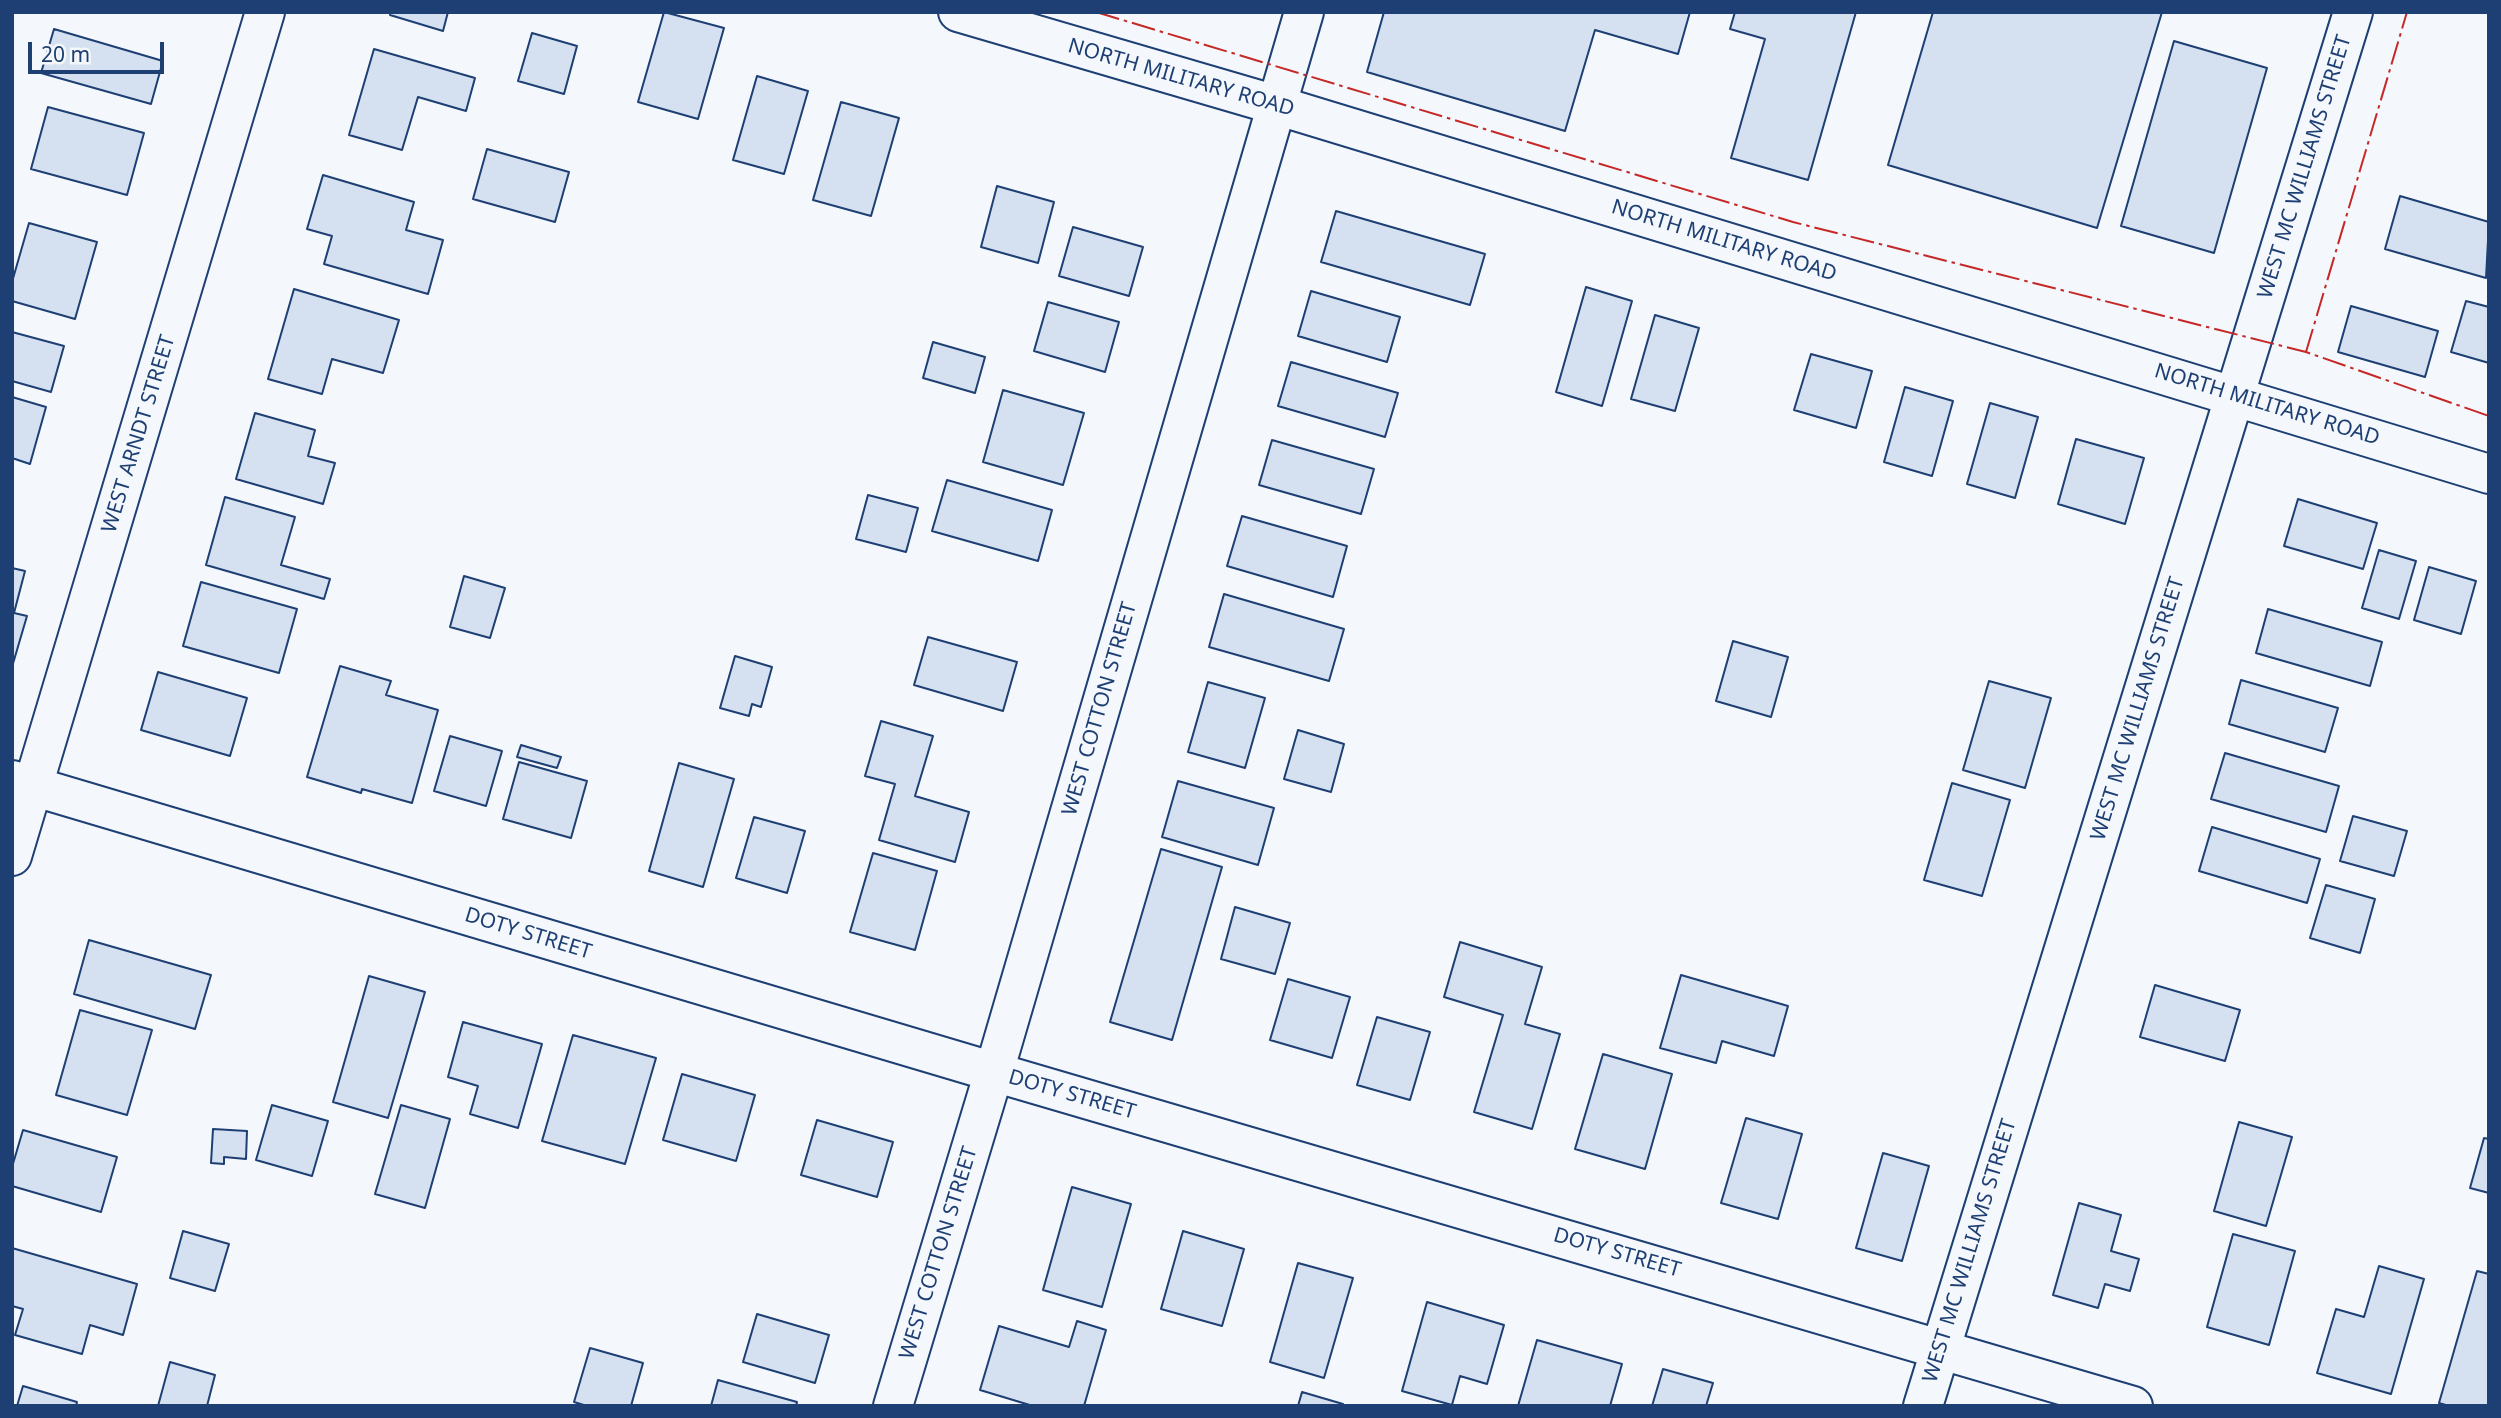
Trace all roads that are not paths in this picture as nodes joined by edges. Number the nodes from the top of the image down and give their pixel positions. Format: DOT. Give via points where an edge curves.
graph roads {
  1 [pos="265,12"];
  2 [pos="958,12"];
  3 [pos="1304,12"];
  4 [pos="2353,12"];
  5 [pos="1276,105"];
  6 [pos="2235,395"];
  7 [pos="2489,474"];
  8 [pos="23,783"];
  9 [pos="12,856"];
  10 [pos="994,1072"];
  11 [pos="1940,1347"];
  12 [pos="892,1406"];
  13 [pos="1923,1406"];
  14 [pos="2133,1406"];
  1 -- 8 [label="street, WEST ARNDT STREET"];
  2 -- 5 [label="street, NORTH MILITARY ROAD"];
  3 -- 5 [label="street, WEST COTTON STREET"];
  4 -- 6 [label="street, WEST MC WILLIAMS STREET"];
  5 -- 6 [label="street, NORTH MILITARY ROAD"];
  5 -- 10 [label="street, WEST COTTON STREET"];
  6 -- 7 [label="street, NORTH MILITARY ROAD"];
  6 -- 11 [label="street, WEST MC WILLIAMS STREET"];
  8 -- 9 [label="street, WEST ARNDT STREET"];
  8 -- 10 [label="street, DOTY STREET"];
  10 -- 11 [label="street, DOTY STREET"];
  10 -- 12 [label="street, WEST COTTON STREET"];
  11 -- 13 [label="street, WEST MC WILLIAMS STREET"];
  11 -- 14 [label="street, DOTY STREET"];
}
